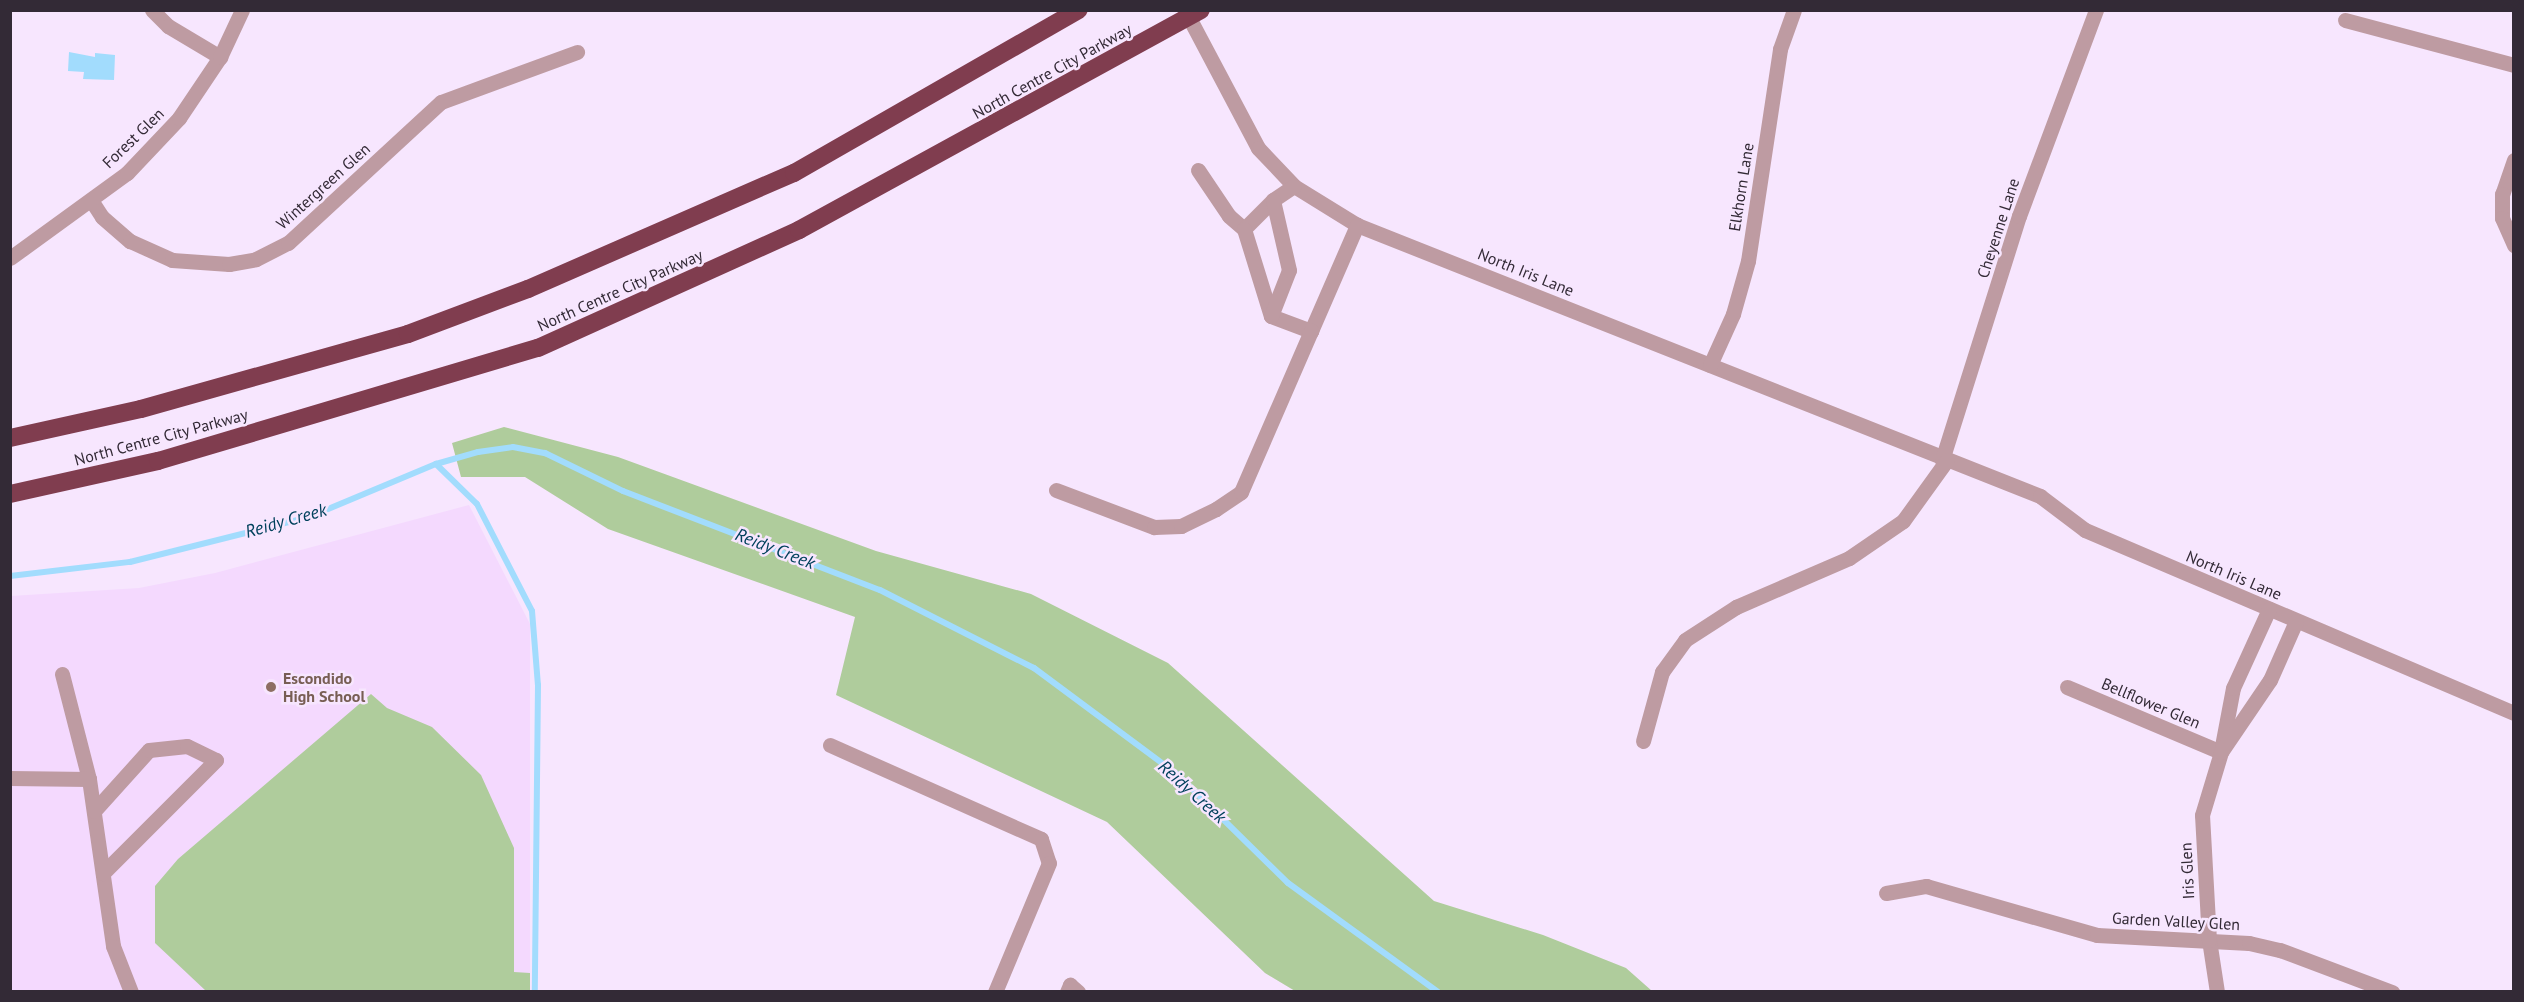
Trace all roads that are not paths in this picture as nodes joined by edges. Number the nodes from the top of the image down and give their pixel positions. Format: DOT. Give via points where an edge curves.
graph roads {
  1 [pos="152,10"];
  2 [pos="242,10"];
  3 [pos="1079,10"];
  4 [pos="1794,10"];
  5 [pos="2096,10"];
  6 [pos="1192,13"];
  7 [pos="2345,21"];
  8 [pos="577,52"];
  9 [pos="220,57"];
  10 [pos="2514,65"];
  11 [pos="2514,160"];
  12 [pos="1198,170"];
  13 [pos="1294,186"];
  14 [pos="91,200"];
  15 [pos="1273,201"];
  16 [pos="1357,225"];
  17 [pos="1244,229"];
  18 [pos="2514,245"];
  19 [pos="10,258"];
  20 [pos="1271,316"];
  21 [pos="1311,331"];
  22 [pos="1710,365"];
  23 [pos="10,438"];
  24 [pos="1945,460"];
  25 [pos="1056,490"];
  26 [pos="10,494"];
  27 [pos="2269,609"];
  28 [pos="2296,621"];
  29 [pos="62,674"];
  30 [pos="2067,687"];
  31 [pos="2514,713"];
  32 [pos="1642,741"];
  33 [pos="830,745"];
  34 [pos="2220,752"];
  35 [pos="10,778"];
  36 [pos="89,779"];
  37 [pos="94,811"];
  38 [pos="103,873"];
  39 [pos="1886,892"];
  40 [pos="2209,940"];
  41 [pos="131,992"];
  42 [pos="995,992"];
  43 [pos="1067,992"];
  44 [pos="1078,992"];
  45 [pos="2217,992"];
  46 [pos="2392,992"];
  1 -- 9 [label="street" via="168,26"];
  2 -- 9 [label="street, Forest Glen"];
  3 -- 23 [label="highway, North Centre City Parkway" via="794,173 528,289 408,334 141,409"];
  4 -- 22 [label="street, Elkhorn Lane" via="1780,49 1748,261 1733,314"];
  5 -- 24 [label="street, Cheyenne Lane" via="2019,216"];
  6 -- 13 [label="street, North Iris Lane" via="1250,137"];
  6 -- 26 [label="highway, North Centre City Parkway" via="809,225 538,348 158,461"];
  7 -- 10 [label="street"];
  8 -- 14 [label="street, Wintergreen Glen" via="441,102 288,243 256,259 229,264 172,260 130,241 102,217"];
  9 -- 14 [label="street, Forest Glen" via="179,118 127,173"];
  11 -- 18 [label="street" via="2502,194 2502,218"];
  12 -- 17 [label="street" via="1229,216"];
  13 -- 15 [label="street"];
  13 -- 16 [label="street, North Iris Lane"];
  14 -- 19 [label="street, Forest Glen"];
  15 -- 17 [label="street"];
  15 -- 20 [label="street" via="1289,270"];
  16 -- 21 [label="street"];
  16 -- 22 [label="street, North Iris Lane"];
  17 -- 20 [label="street"];
  20 -- 21 [label="street"];
  21 -- 25 [label="street" via="1241,492 1216,509 1181,526 1154,527"];
  22 -- 24 [label="street, North Iris Lane"];
  24 -- 27 [label="street, North Iris Lane" via="2040,496 2085,530"];
  24 -- 32 [label="street, Cheyenne Lane" via="1903,521 1885,534 1849,558 1736,607 1685,640 1662,672"];
  27 -- 28 [label="street, North Iris Lane"];
  27 -- 34 [label="street, Iris Glen" via="2233,688"];
  28 -- 31 [label="street, North Iris Lane"];
  28 -- 34 [label="street, Iris Glen" via="2270,680"];
  29 -- 36 [label="street"];
  30 -- 34 [label="street, Bellflower Glen"];
  33 -- 42 [label="street" via="1041,839 1049,863"];
  34 -- 40 [label="street, Iris Glen" via="2202,815"];
  35 -- 36 [label="street"];
  36 -- 37 [label="street"];
  37 -- 38 [label="street"];
  37 -- 38 [label="street" via="149,750 187,746 216,760"];
  38 -- 41 [label="street" via="113,946"];
  39 -- 40 [label="street, Garden Valley Glen" via="1926,886 2097,935"];
  40 -- 45 [label="street, Iris Glen"];
  40 -- 46 [label="street, Garden Valley Glen" via="2280,950"];
  43 -- 44 [label="street" via="1070,984"];
}
